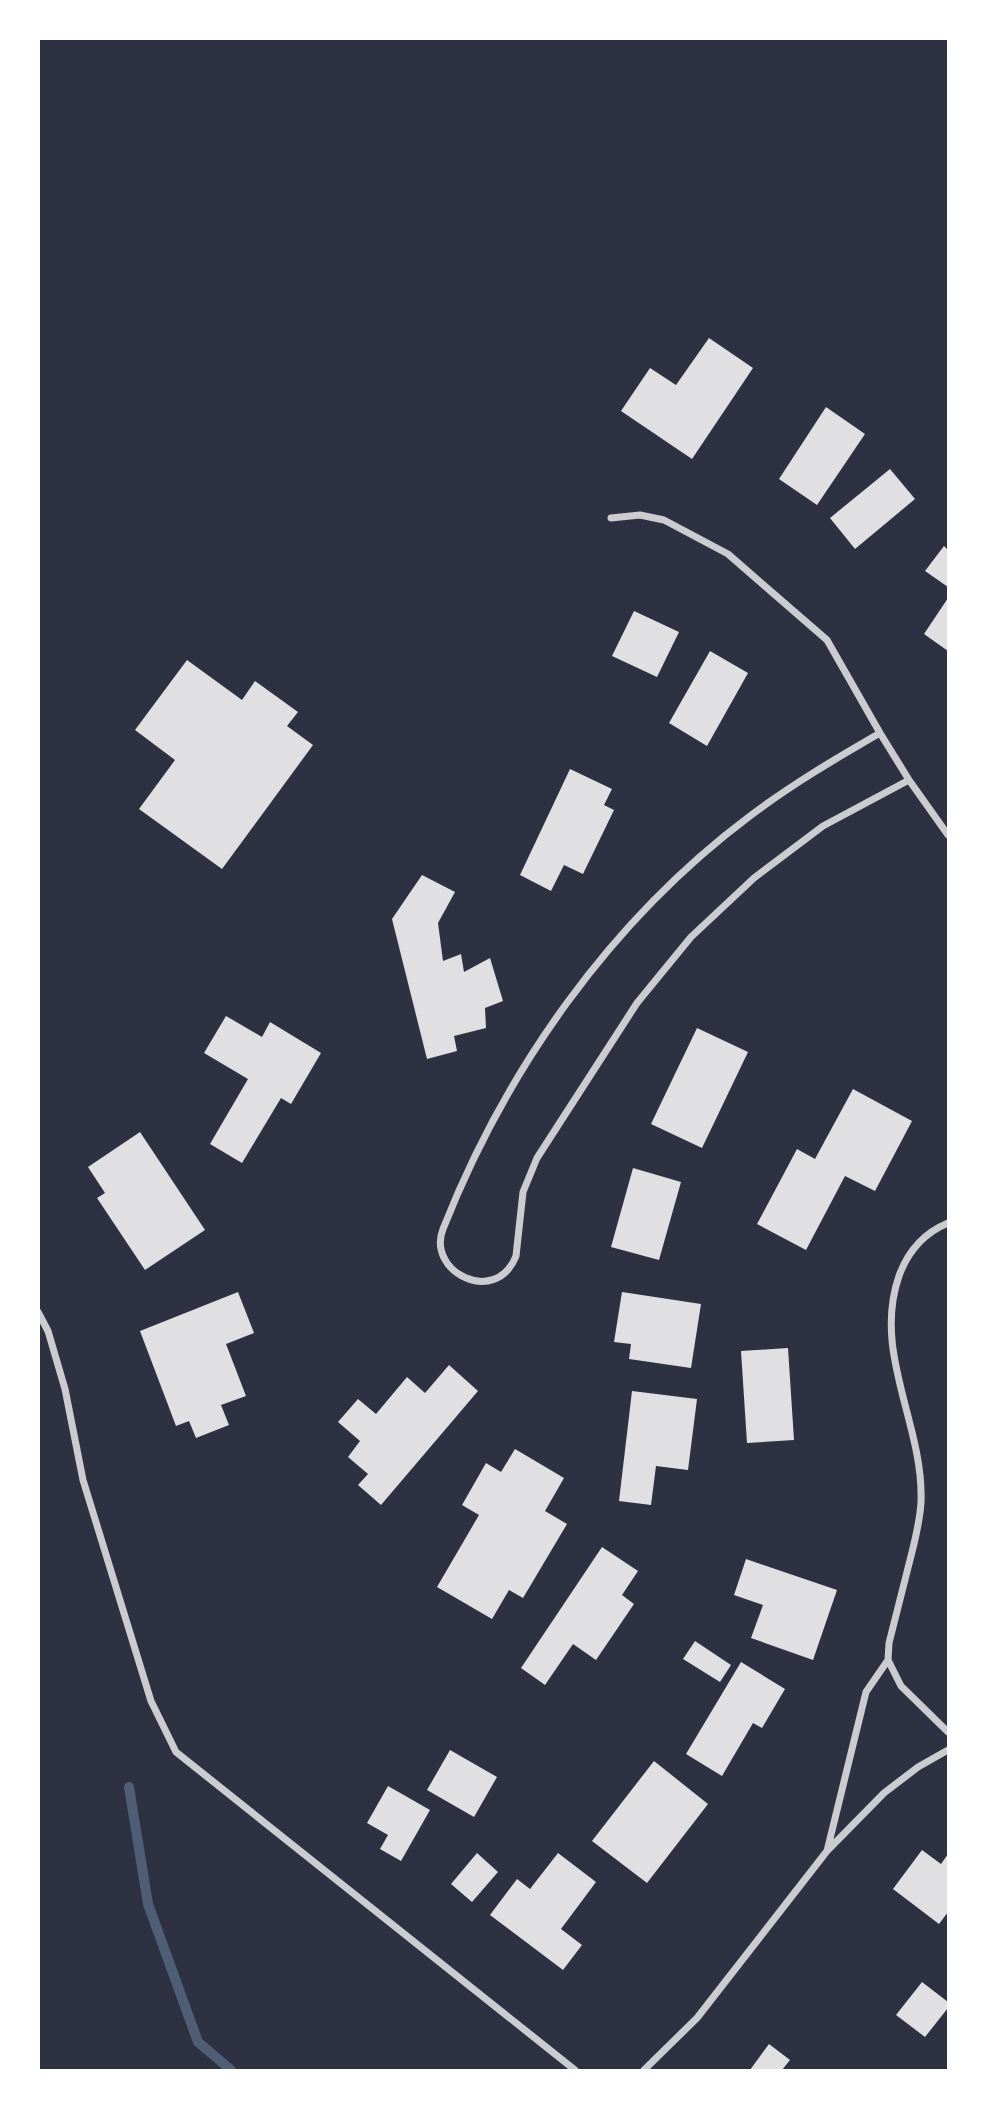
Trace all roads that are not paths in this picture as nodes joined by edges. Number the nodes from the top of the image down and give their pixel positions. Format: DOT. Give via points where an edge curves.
graph roads {
  1 [pos="611,518"];
  2 [pos="880,733"];
  3 [pos="909,780"];
  4 [pos="948,835"];
  5 [pos="948,1223"];
  6 [pos="38,1312"];
  7 [pos="888,1660"];
  8 [pos="948,1732"];
  9 [pos="948,1750"];
  10 [pos="827,1852"];
  11 [pos="575,2070"];
  12 [pos="644,2070"];
  1 -- 2 [label="street" via="640,515 664,520 728,554 827,640"];
  2 -- 3 [label="street"];
  2 -- 3 [label="street" via="749,816 653,901 593,968 533,1052 474,1159 442,1233 443,1254 454,1271 466,1279 486,1282 501,1277 512,1266 523,1192 537,1158 637,1003 691,937 754,877 823,826"];
  3 -- 4 [label="street"];
  5 -- 7 [label="street" via="916,1244 894,1289 892,1352 921,1479 921,1503"];
  6 -- 11 [label="street" via="65,1389 83,1480 151,1701 176,1752"];
  7 -- 8 [label="street" via="901,1686"];
  7 -- 10 [label="street" via="866,1692"];
  9 -- 10 [label="street" via="884,1793"];
  10 -- 12 [label="street" via="697,2018"];
}
